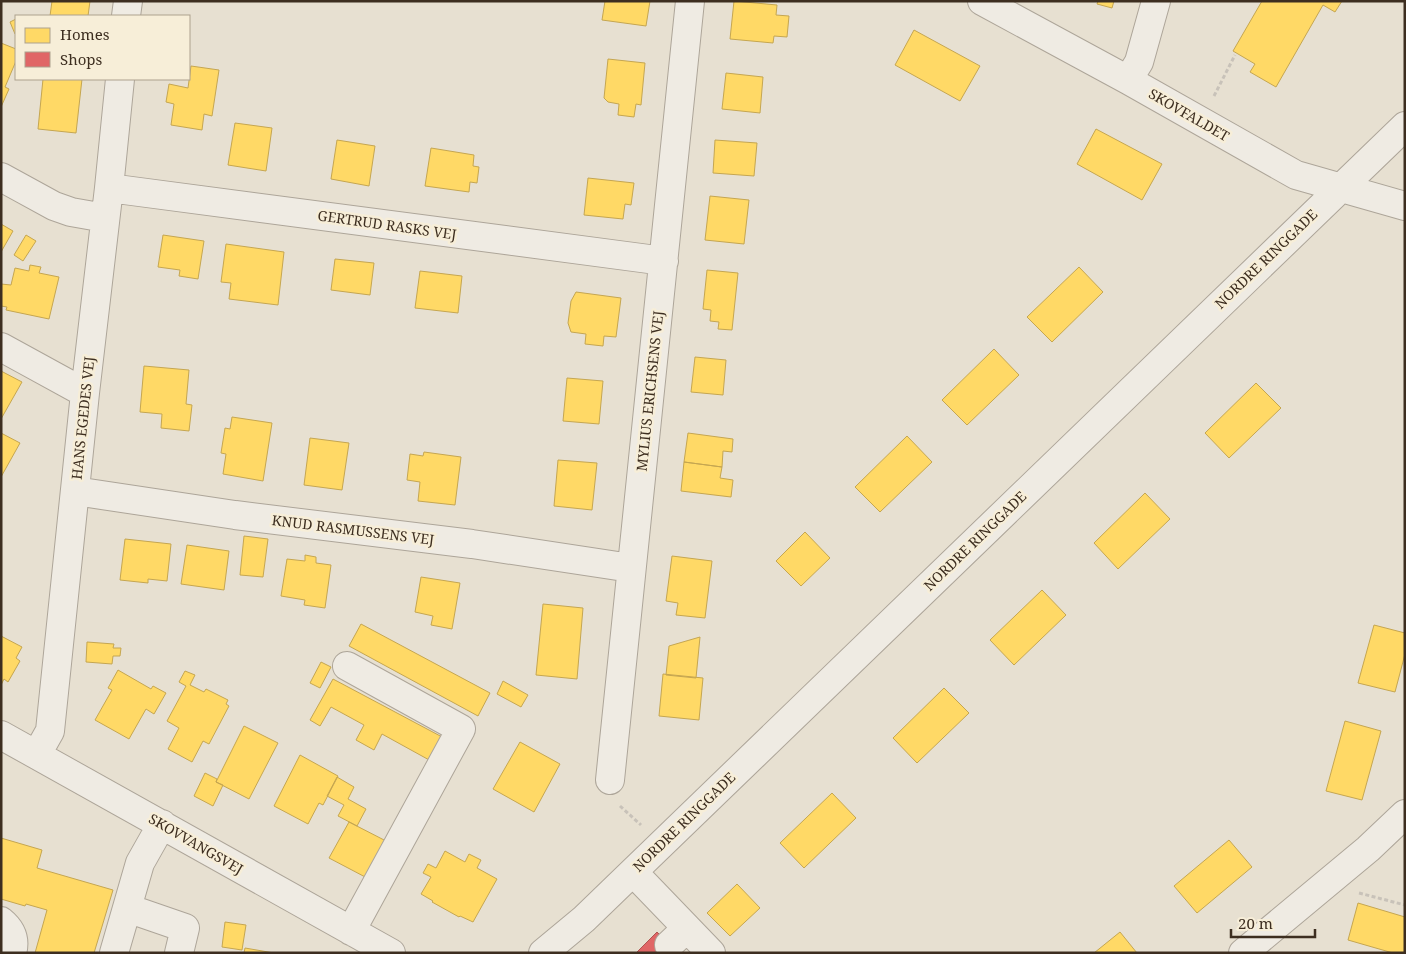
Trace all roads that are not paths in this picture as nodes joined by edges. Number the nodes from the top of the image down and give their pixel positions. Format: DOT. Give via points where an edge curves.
graph roads {
  1 [pos="128,1"];
  2 [pos="690,1"];
  3 [pos="982,1"];
  4 [pos="1156,1"];
  5 [pos="126,15"];
  6 [pos="120,80"];
  7 [pos="1128,80"];
  8 [pos="1405,126"];
  9 [pos="1,177"];
  10 [pos="109,188"];
  11 [pos="1340,188"];
  12 [pos="1405,206"];
  13 [pos="105,218"];
  14 [pos="664,262"];
  15 [pos="1,347"];
  16 [pos="84,393"];
  17 [pos="75,491"];
  18 [pos="631,568"];
  19 [pos="347,666"];
  20 [pos="1,735"];
  21 [pos="37,754"];
  22 [pos="610,780"];
  23 [pos="1405,814"];
  24 [pos="162,824"];
  25 [pos="633,872"];
  26 [pos="127,908"];
  27 [pos="1,921"];
  28 [pos="351,931"];
  29 [pos="12,953"];
  30 [pos="114,953"];
  31 [pos="178,953"];
  32 [pos="391,953"];
  33 [pos="543,953"];
  34 [pos="711,953"];
  35 [pos="1243,953"];
  1 -- 5 [label="street"];
  2 -- 14 [label="street, MYLIUS ERICHSENS VEJ"];
  3 -- 7 [label="street, SKOVFALDET"];
  4 -- 7 [label="street" via="1139,62"];
  6 -- 10 [label="street, HANS EGEDES VEJ"];
  7 -- 11 [label="street, SKOVFALDET" via="1296,175"];
  8 -- 11 [label="street, NORDRE RINGGADE"];
  9 -- 13 [label="street" via="54,206"];
  10 -- 13 [label="street, HANS EGEDES VEJ"];
  10 -- 14 [label="street, GERTRUD RASKS VEJ"];
  11 -- 12 [label="street, SKOVFALDET"];
  11 -- 25 [label="street, NORDRE RINGGADE"];
  13 -- 16 [label="street, HANS EGEDES VEJ"];
  14 -- 18 [label="street, MYLIUS ERICHSENS VEJ"];
  15 -- 16 [label="street"];
  16 -- 17 [label="street, HANS EGEDES VEJ"];
  17 -- 18 [label="street, KNUD RASMUSSENS VEJ" via="235,516 472,544"];
  17 -- 21 [label="street, HANS EGEDES VEJ" via="50,731"];
  18 -- 22 [label="street, MYLIUS ERICHSENS VEJ"];
  19 -- 28 [label="street" via="462,729"];
  20 -- 21 [label="street, SKOVVANGSVEJ"];
  21 -- 24 [label="street, SKOVVANGSVEJ"];
  23 -- 35 [label="street"];
  24 -- 26 [label="street" via="140,863"];
  24 -- 28 [label="street, SKOVVANGSVEJ"];
  25 -- 33 [label="street, NORDRE RINGGADE"];
  25 -- 34 [label="street" via="678,936"];
  26 -- 30 [label="street"];
  26 -- 31 [label="street" via="185,928"];
  27 -- 29 [label="street" via="10,929 14,944"];
  28 -- 32 [label="street, SKOVVANGSVEJ"];
}
